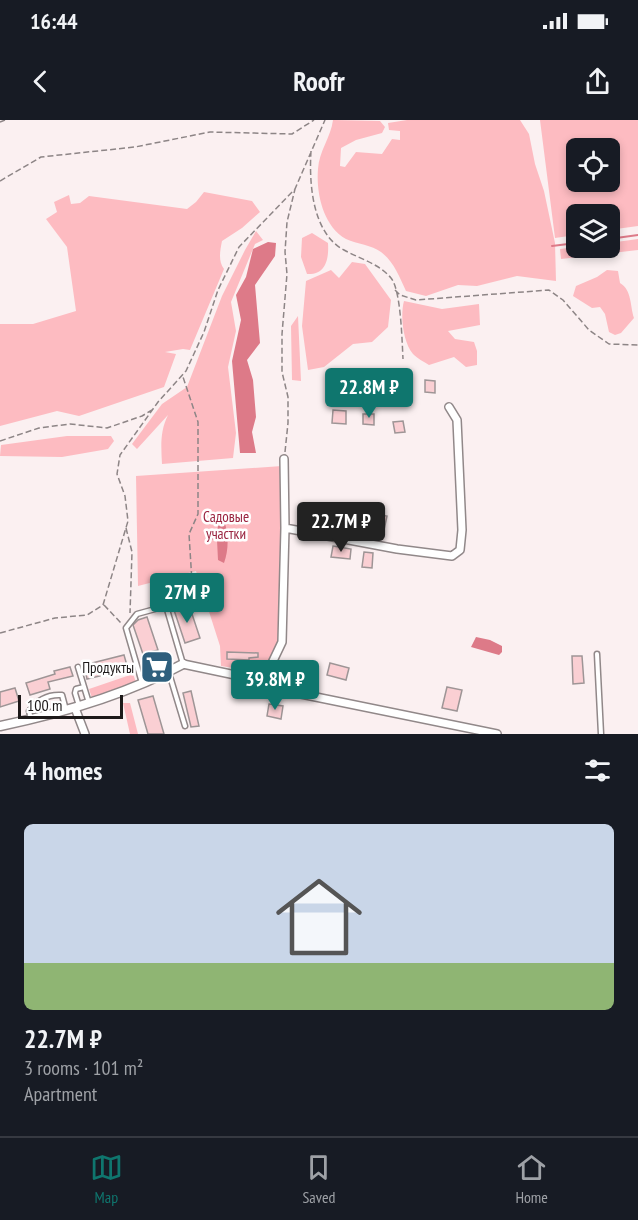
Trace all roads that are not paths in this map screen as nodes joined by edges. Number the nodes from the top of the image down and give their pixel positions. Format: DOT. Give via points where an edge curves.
graph roads {
  1 [pos="448,407"];
  2 [pos="284,459"];
  3 [pos="285,528"];
  4 [pos="597,654"];
  5 [pos="183,664"];
  6 [pos="78,667"];
  7 [pos="169,672"];
  8 [pos="263,682"];
  9 [pos="142,683"];
  10 [pos="84,687"];
  11 [pos="89,703"];
  12 [pos="73,708"];
  13 [pos="32,719"];
  14 [pos="0,726"];
  15 [pos="185,726"];
  16 [pos="84,734"];
  17 [pos="496,734"];
  18 [pos="601,734"];
  1 -- 3 [label="street" via="457,420 462,530 460,550 452,556"];
  2 -- 3 [label="street"];
  3 -- 8 [label="street" via="282,642"];
  4 -- 18 [label="lane"];
  5 -- 7 [label="street"];
  5 -- 8 [label="street"];
  5 -- 9 [label="lane" via="166,606 137,614 126,628"];
  6 -- 10 [label="lane"];
  7 -- 9 [label="street"];
  7 -- 15 [label="lane"];
  8 -- 17 [label="street" via="301,694"];
  9 -- 11 [label="street"];
  10 -- 11 [label="lane"];
  10 -- 12 [label="lane" via="76,689"];
  11 -- 12 [label="street"];
  12 -- 13 [label="street"];
  12 -- 13 [label="lane" via="62,694 55,694 33,706 29,711"];
  12 -- 16 [label="street"];
  13 -- 14 [label="street"];
}
